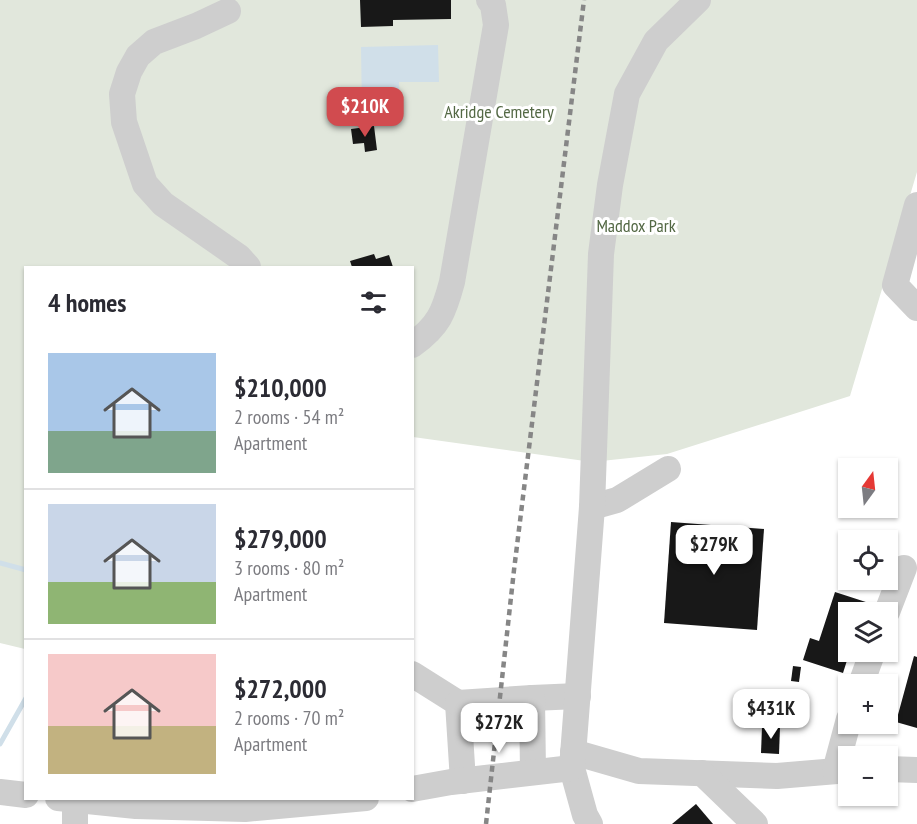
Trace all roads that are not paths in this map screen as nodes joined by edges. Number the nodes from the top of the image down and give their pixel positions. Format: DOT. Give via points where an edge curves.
graph roads {
  1 [pos="489,0"];
  2 [pos="698,0"];
  3 [pos="228,10"];
  4 [pos="917,205"];
  5 [pos="247,266"];
  6 [pos="917,308"];
  7 [pos="414,344"];
  8 [pos="668,469"];
  9 [pos="592,507"];
  10 [pos="904,568"];
  11 [pos="891,602"];
  12 [pos="414,675"];
  13 [pos="532,698"];
  14 [pos="458,704"];
  15 [pos="577,704"];
  16 [pos="573,760"];
  17 [pos="898,769"];
  18 [pos="917,770"];
  19 [pos="838,771"];
  20 [pos="533,772"];
  21 [pos="702,773"];
  22 [pos="463,781"];
  23 [pos="414,789"];
  24 [pos="0,792"];
  25 [pos="24,795"];
  26 [pos="344,800"];
  27 [pos="69,807"];
  28 [pos="590,824"];
  29 [pos="755,824"];
  1 -- 7 [label="street" via="496,25 452,282 443,313 427,335"];
  2 -- 9 [label="street" via="656,41 627,93 601,254"];
  3 -- 5 [label="street" via="153,42 138,56 122,94 124,122 145,184 163,204"];
  4 -- 6 [label="street" via="895,285"];
  8 -- 9 [label="street" via="617,500"];
  9 -- 15 [label="street"];
  10 -- 11 [label="street"];
  12 -- 14 [label="street"];
  13 -- 14 [label="street"];
  13 -- 15 [label="street"];
  13 -- 20 [label="street"];
  14 -- 22 [label="street"];
  15 -- 16 [label="street"];
  16 -- 20 [label="street"];
  16 -- 21 [label="street" via="639,771"];
  16 -- 28 [label="street"];
  17 -- 18 [label="street"];
  19 -- 21 [label="street" via="777,776"];
  20 -- 22 [label="street"];
  21 -- 29 [label="street"];
  22 -- 23 [label="street"];
  24 -- 25 [label="street"];
  26 -- 27 [label="street" via="245,809"];
}
